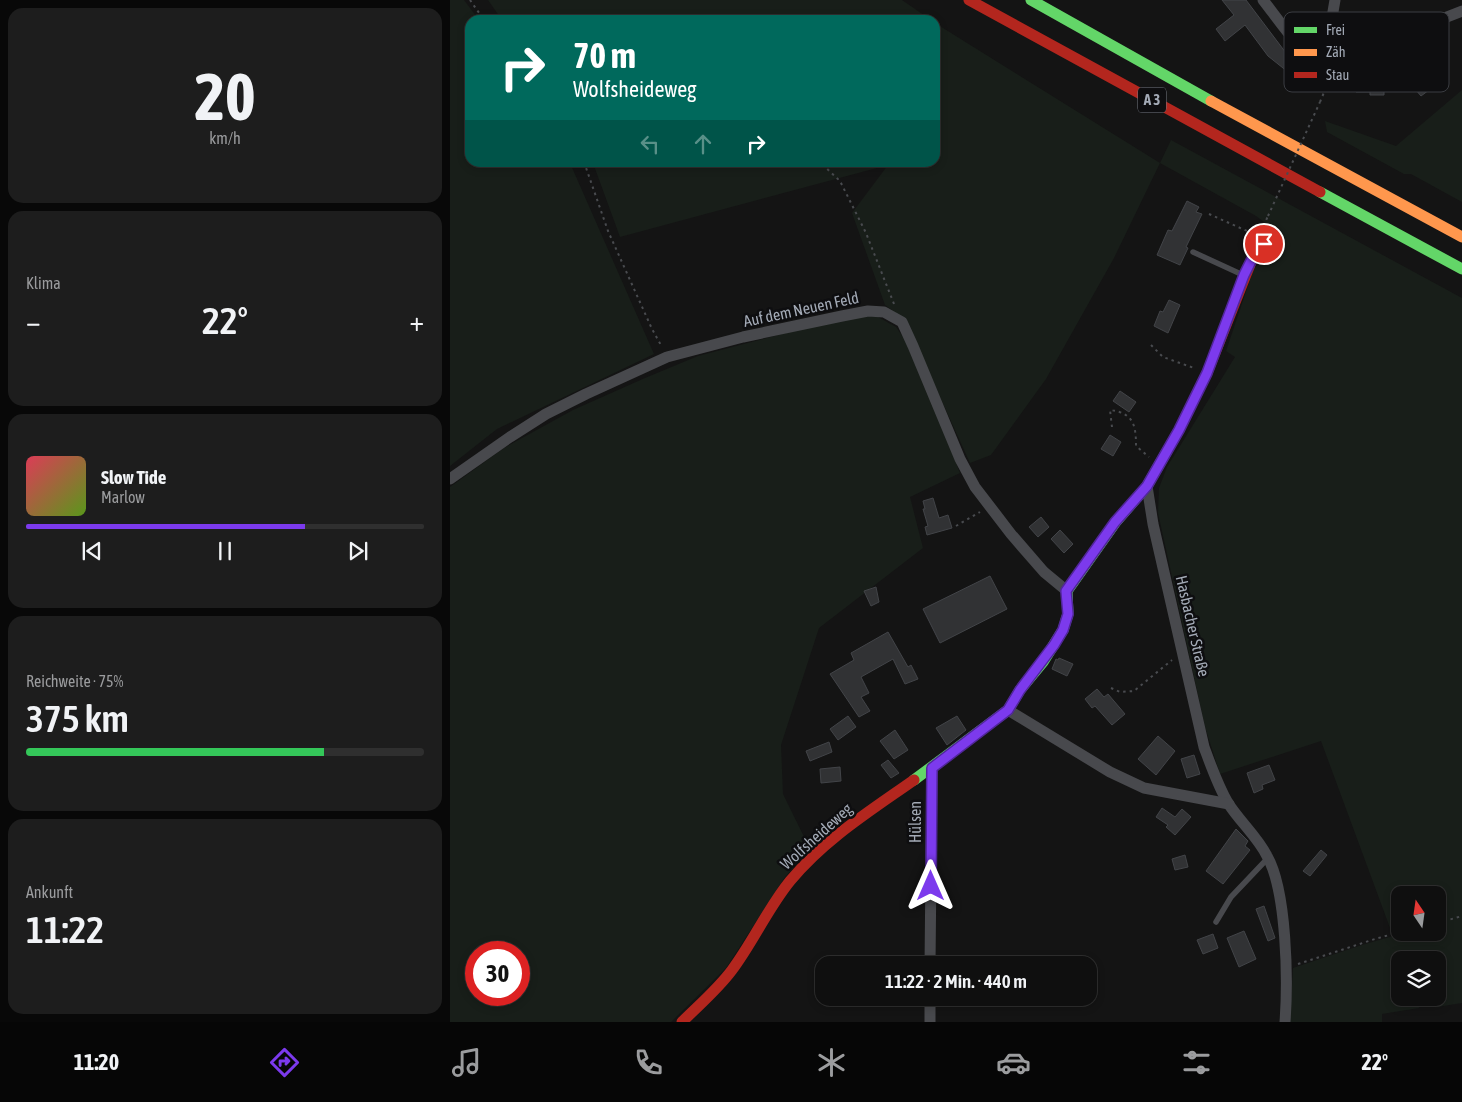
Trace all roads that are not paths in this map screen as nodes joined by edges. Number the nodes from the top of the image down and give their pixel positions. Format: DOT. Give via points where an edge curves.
graph roads {
  1 [pos="969,0"];
  2 [pos="1031,0"];
  3 [pos="1263,0"];
  4 [pos="1462,11"];
  5 [pos="1449,16"];
  6 [pos="1284,26"];
  7 [pos="1462,237"];
  8 [pos="1264,244"];
  9 [pos="1193,252"];
  10 [pos="1462,269"];
  11 [pos="1244,275"];
  12 [pos="450,478"];
  13 [pos="1147,486"];
  14 [pos="1066,591"];
  15 [pos="1008,710"];
  16 [pos="932,768"];
  17 [pos="1229,804"];
  18 [pos="1268,857"];
  19 [pos="1216,922"];
  20 [pos="930,956"];
  21 [pos="930,1006"];
  22 [pos="682,1022"];
  23 [pos="930,1022"];
  24 [pos="1285,1022"];
  1 -- 10 [label="main road, A 3"];
  2 -- 7 [label="main road, A 3"];
  3 -- 6 [label="street"];
  4 -- 5 [label="street"];
  8 -- 11 [label="main road"];
  9 -- 11 [label="lane"];
  11 -- 13 [label="main road" via="1207,373"];
  12 -- 14 [label="street, Auf dem Neuen Feld" via="546,414 667,358 842,316 868,311 884,312 902,322 975,487 1044,572"];
  13 -- 14 [label="main road" via="1115,522"];
  13 -- 17 [label="street, Hasbacher Straße" via="1204,747"];
  14 -- 15 [label="main road, Wolfsheideweg" via="1068,614 1063,630"];
  15 -- 16 [label="main road, Wolfsheideweg"];
  15 -- 17 [label="street" via="1110,772 1144,788"];
  16 -- 20 [label="street, Hülsen"];
  16 -- 22 [label="main road, Wolfsheideweg" via="845,828 814,855 790,881 732,970"];
  17 -- 18 [label="street, Hasbacher Straße"];
  18 -- 19 [label="lane" via="1231,897"];
  18 -- 24 [label="street, Hasbacher Straße" via="1280,906 1286,967"];
  21 -- 23 [label="street"];
}
